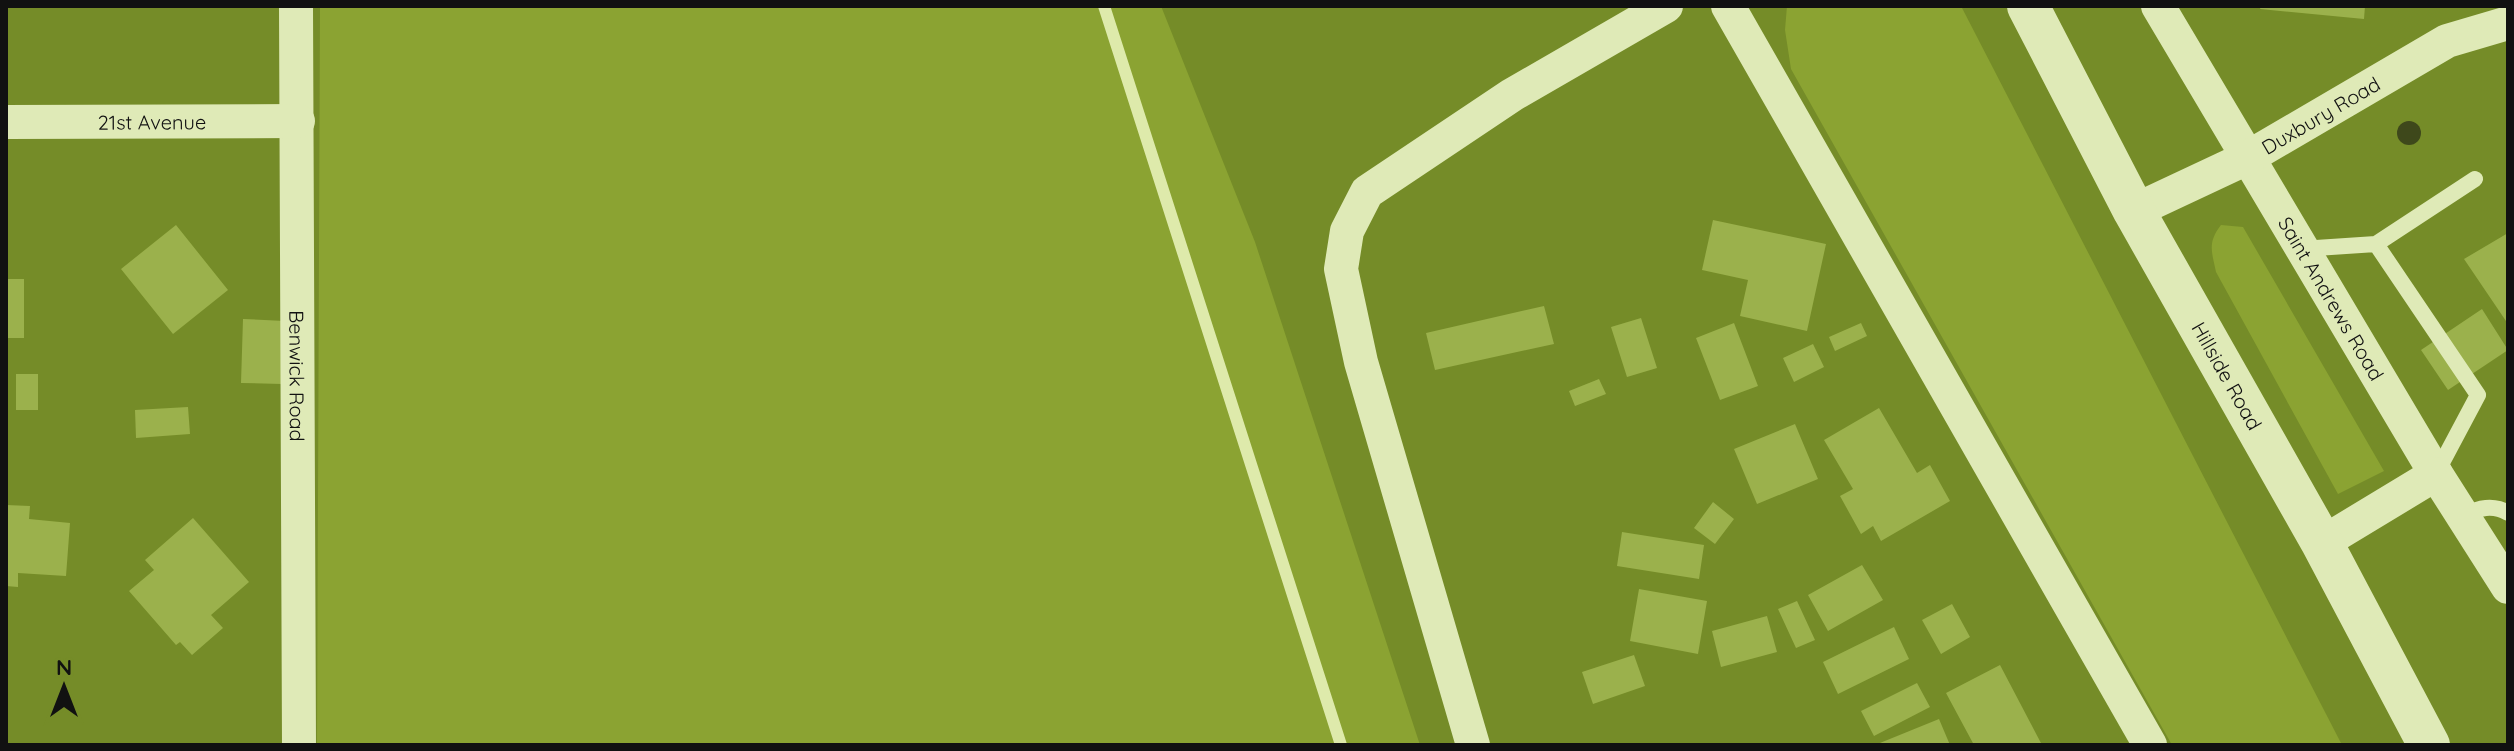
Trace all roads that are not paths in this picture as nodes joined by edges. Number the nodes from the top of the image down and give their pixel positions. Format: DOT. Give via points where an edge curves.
graph roads {
  1 [pos="296,6"];
  2 [pos="1666,6"];
  3 [pos="1728,6"];
  4 [pos="2028,6"];
  5 [pos="2158,6"];
  6 [pos="2508,23"];
  7 [pos="298,121"];
  8 [pos="6,122"];
  9 [pos="2247,158"];
  10 [pos="2475,179"];
  11 [pos="2134,211"];
  12 [pos="2376,244"];
  13 [pos="2301,249"];
  14 [pos="2436,474"];
  15 [pos="2508,513"];
  16 [pos="2463,515"];
  17 [pos="2322,543"];
  18 [pos="2508,587"];
  19 [pos="299,745"];
  20 [pos="1473,745"];
  21 [pos="2150,745"];
  22 [pos="2429,745"];
  1 -- 7 [label="street, Benwick Road"];
  2 -- 20 [label="street" via="1512,95 1367,192 1347,231 1341,269 1361,362"];
  3 -- 21 [label="street"];
  4 -- 11 [label="street, Hillside Road"];
  5 -- 9 [label="street, Saint Andrews Road"];
  6 -- 9 [label="street, Duxbury Road" via="2447,41"];
  7 -- 8 [label="street, 21st Avenue"];
  7 -- 19 [label="street, Benwick Road"];
  9 -- 11 [label="street, Duxbury Road"];
  9 -- 13 [label="street, Saint Andrews Road"];
  10 -- 12 [label="lane"];
  11 -- 17 [label="street, Hillside Road"];
  12 -- 13 [label="lane"];
  12 -- 14 [label="lane" via="2478,395"];
  13 -- 14 [label="street, Saint Andrews Road"];
  14 -- 16 [label="street, Saint Andrews Road"];
  14 -- 17 [label="street"];
  15 -- 16 [label="lane" via="2486,507"];
  16 -- 18 [label="street, Saint Andrews Road"];
  17 -- 22 [label="street, Hillside Road"];
}
